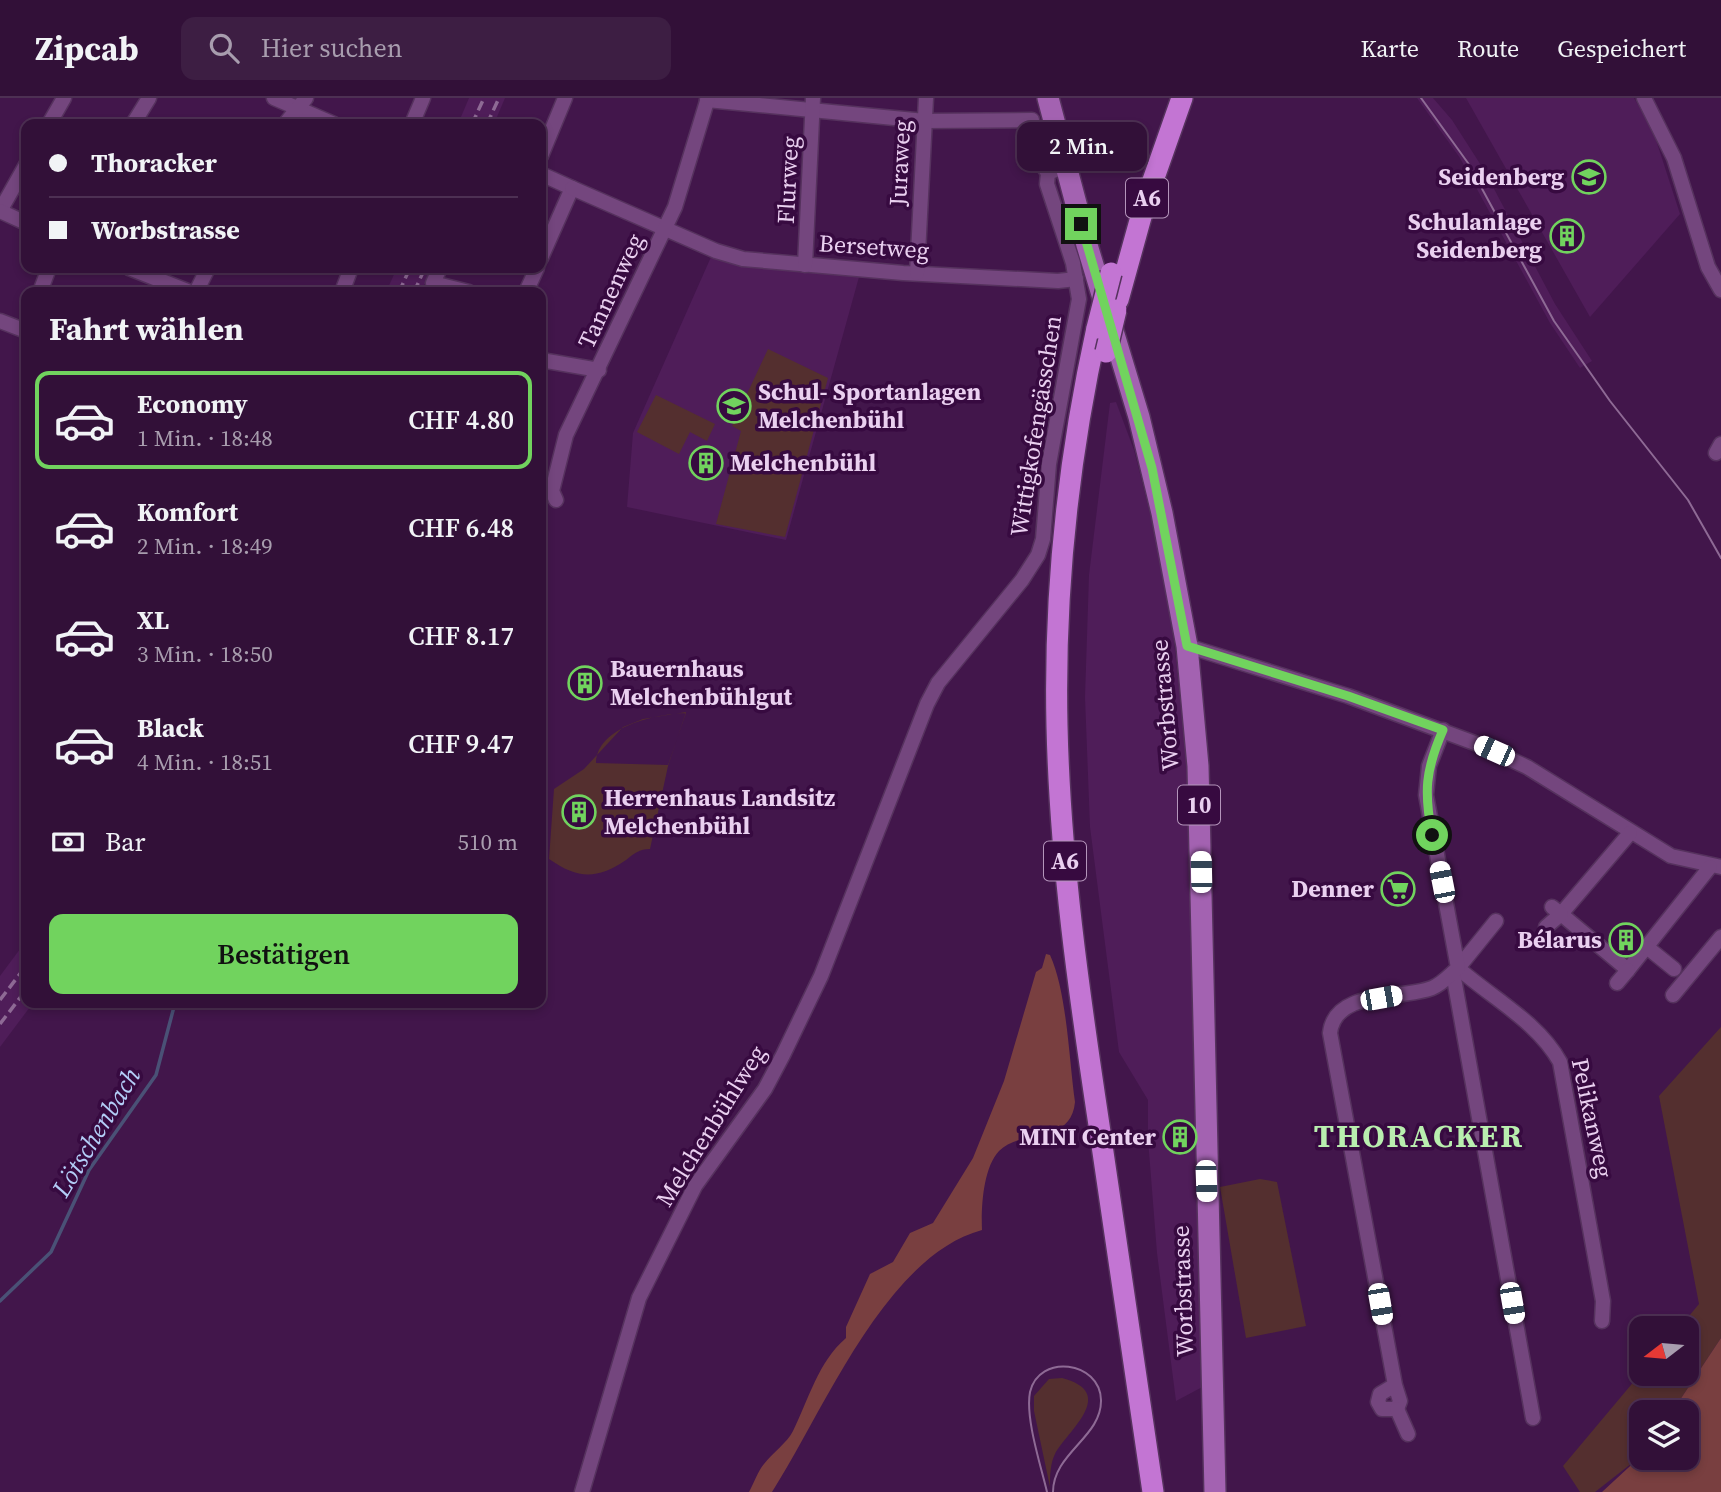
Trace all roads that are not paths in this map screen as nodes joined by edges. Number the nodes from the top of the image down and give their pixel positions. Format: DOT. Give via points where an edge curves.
graph roads {
  1 [pos="64,98"];
  2 [pos="149,98"];
  3 [pos="274,98"];
  4 [pos="424,98"];
  5 [pos="565,98"];
  6 [pos="926,98"];
  7 [pos="1048,98"];
  8 [pos="1167,98"];
  9 [pos="1182,98"];
  10 [pos="1644,98"];
  11 [pos="708,99"];
  12 [pos="301,103"];
  13 [pos="813,105"];
  14 [pos="52,119"];
  15 [pos="136,119"];
  16 [pos="289,119"];
  17 [pos="326,119"];
  18 [pos="414,119"];
  19 [pos="925,121"];
  20 [pos="546,144"];
  21 [pos="1056,169"];
  22 [pos="21,173"];
  23 [pos="546,176"];
  24 [pos="572,188"];
  25 [pos="0,211"];
  26 [pos="21,221"];
  27 [pos="665,230"];
  28 [pos="546,247"];
  29 [pos="805,265"];
  30 [pos="142,273"];
  31 [pos="438,273"];
  32 [pos="917,273"];
  33 [pos="1076,279"];
  34 [pos="177,287"];
  35 [pos="449,287"];
  36 [pos="1721,290"];
  37 [pos="0,321"];
  38 [pos="21,329"];
  39 [pos="546,361"];
  40 [pos="599,370"];
  41 [pos="556,500"];
  42 [pos="1187,646"];
  43 [pos="1443,730"];
  44 [pos="1630,833"];
  45 [pos="1715,867"];
  46 [pos="1557,911"];
  47 [pos="1496,921"];
  48 [pos="1546,927"];
  49 [pos="1721,937"];
  50 [pos="833,945"];
  51 [pos="1648,947"];
  52 [pos="1674,969"];
  53 [pos="1455,970"];
  54 [pos="1628,970"];
  55 [pos="1617,983"];
  56 [pos="1673,995"];
  57 [pos="1602,1321"];
  58 [pos="1533,1418"];
  59 [pos="1408,1434"];
  60 [pos="582,1492"];
  61 [pos="1153,1492"];
  62 [pos="1167,1492"];
  63 [pos="1215,1492"];
  1 -- 14 [label="street"];
  2 -- 15 [label="street"];
  3 -- 12 [label="street"];
  4 -- 18 [label="street"];
  5 -- 20 [label="street"];
  6 -- 19 [label="street, Juraweg"];
  7 -- 21 [label="main road, Worbstrasse / 10"];
  8 -- 61 [label="highway, A6, bridge" via="1111,272 1077,431 1062,562 1057,667 1058,765 1077,969"];
  9 -- 62 [label="highway, A6, bridge" via="1144,206 1106,352 1087,461 1075,571 1071,676 1073,774 1092,977"];
  10 -- 36 [label="street" via="1674,158 1708,267"];
  11 -- 13 [label="street"];
  11 -- 27 [label="street, Tannenweg" via="684,184"];
  12 -- 16 [label="street"];
  12 -- 17 [label="street"];
  13 -- 19 [label="street"];
  13 -- 29 [label="street, Flurweg"];
  19 -- 21 [label="street" via="1032,120 1040,162"];
  19 -- 32 [label="street, Juraweg"];
  21 -- 33 [label="street" via="1047,184"];
  21 -- 42 [label="main road, Worbstrasse / 10" via="1152,468"];
  22 -- 25 [label="street"];
  23 -- 24 [label="street, Bersetweg"];
  24 -- 27 [label="street, Bersetweg"];
  24 -- 28 [label="street"];
  25 -- 26 [label="street"];
  27 -- 29 [label="street, Bersetweg" via="729,256"];
  27 -- 40 [label="street, Tannenweg"];
  29 -- 32 [label="street, Bersetweg"];
  30 -- 34 [label="street"];
  31 -- 35 [label="street" via="433,283"];
  32 -- 33 [label="street, Bersetweg"];
  33 -- 50 [label="street, Wittigkofengässchen" via="1079,299 1049,464 1038,555 938,683"];
  37 -- 38 [label="street"];
  39 -- 40 [label="street"];
  40 -- 41 [label="street, Tannenweg" via="566,435 552,491"];
  42 -- 43 [label="street"];
  42 -- 63 [label="main road, Worbstrasse / 10" via="1198,766"];
  43 -- 44 [label="street" via="1527,767"];
  43 -- 53 [label="street" via="1429,766 1426,795"];
  44 -- 45 [label="street" via="1671,856"];
  44 -- 46 [label="street"];
  45 -- 51 [label="street"];
  46 -- 48 [label="street"];
  46 -- 54 [label="street"];
  47 -- 53 [label="street"];
  49 -- 56 [label="street"];
  50 -- 60 [label="street, Melchenbühlweg" via="765,1089 695,1186 639,1298"];
  51 -- 52 [label="street"];
  51 -- 54 [label="street"];
  53 -- 57 [label="street, Pelikanweg" via="1542,1036 1560,1062 1604,1301"];
  53 -- 58 [label="street"];
  53 -- 59 [label="street" via="1433,988 1347,1006 1331,1027 1395,1385 1380,1394 1378,1402 1382,1409 1397,1409"];
  54 -- 55 [label="street"];
}
